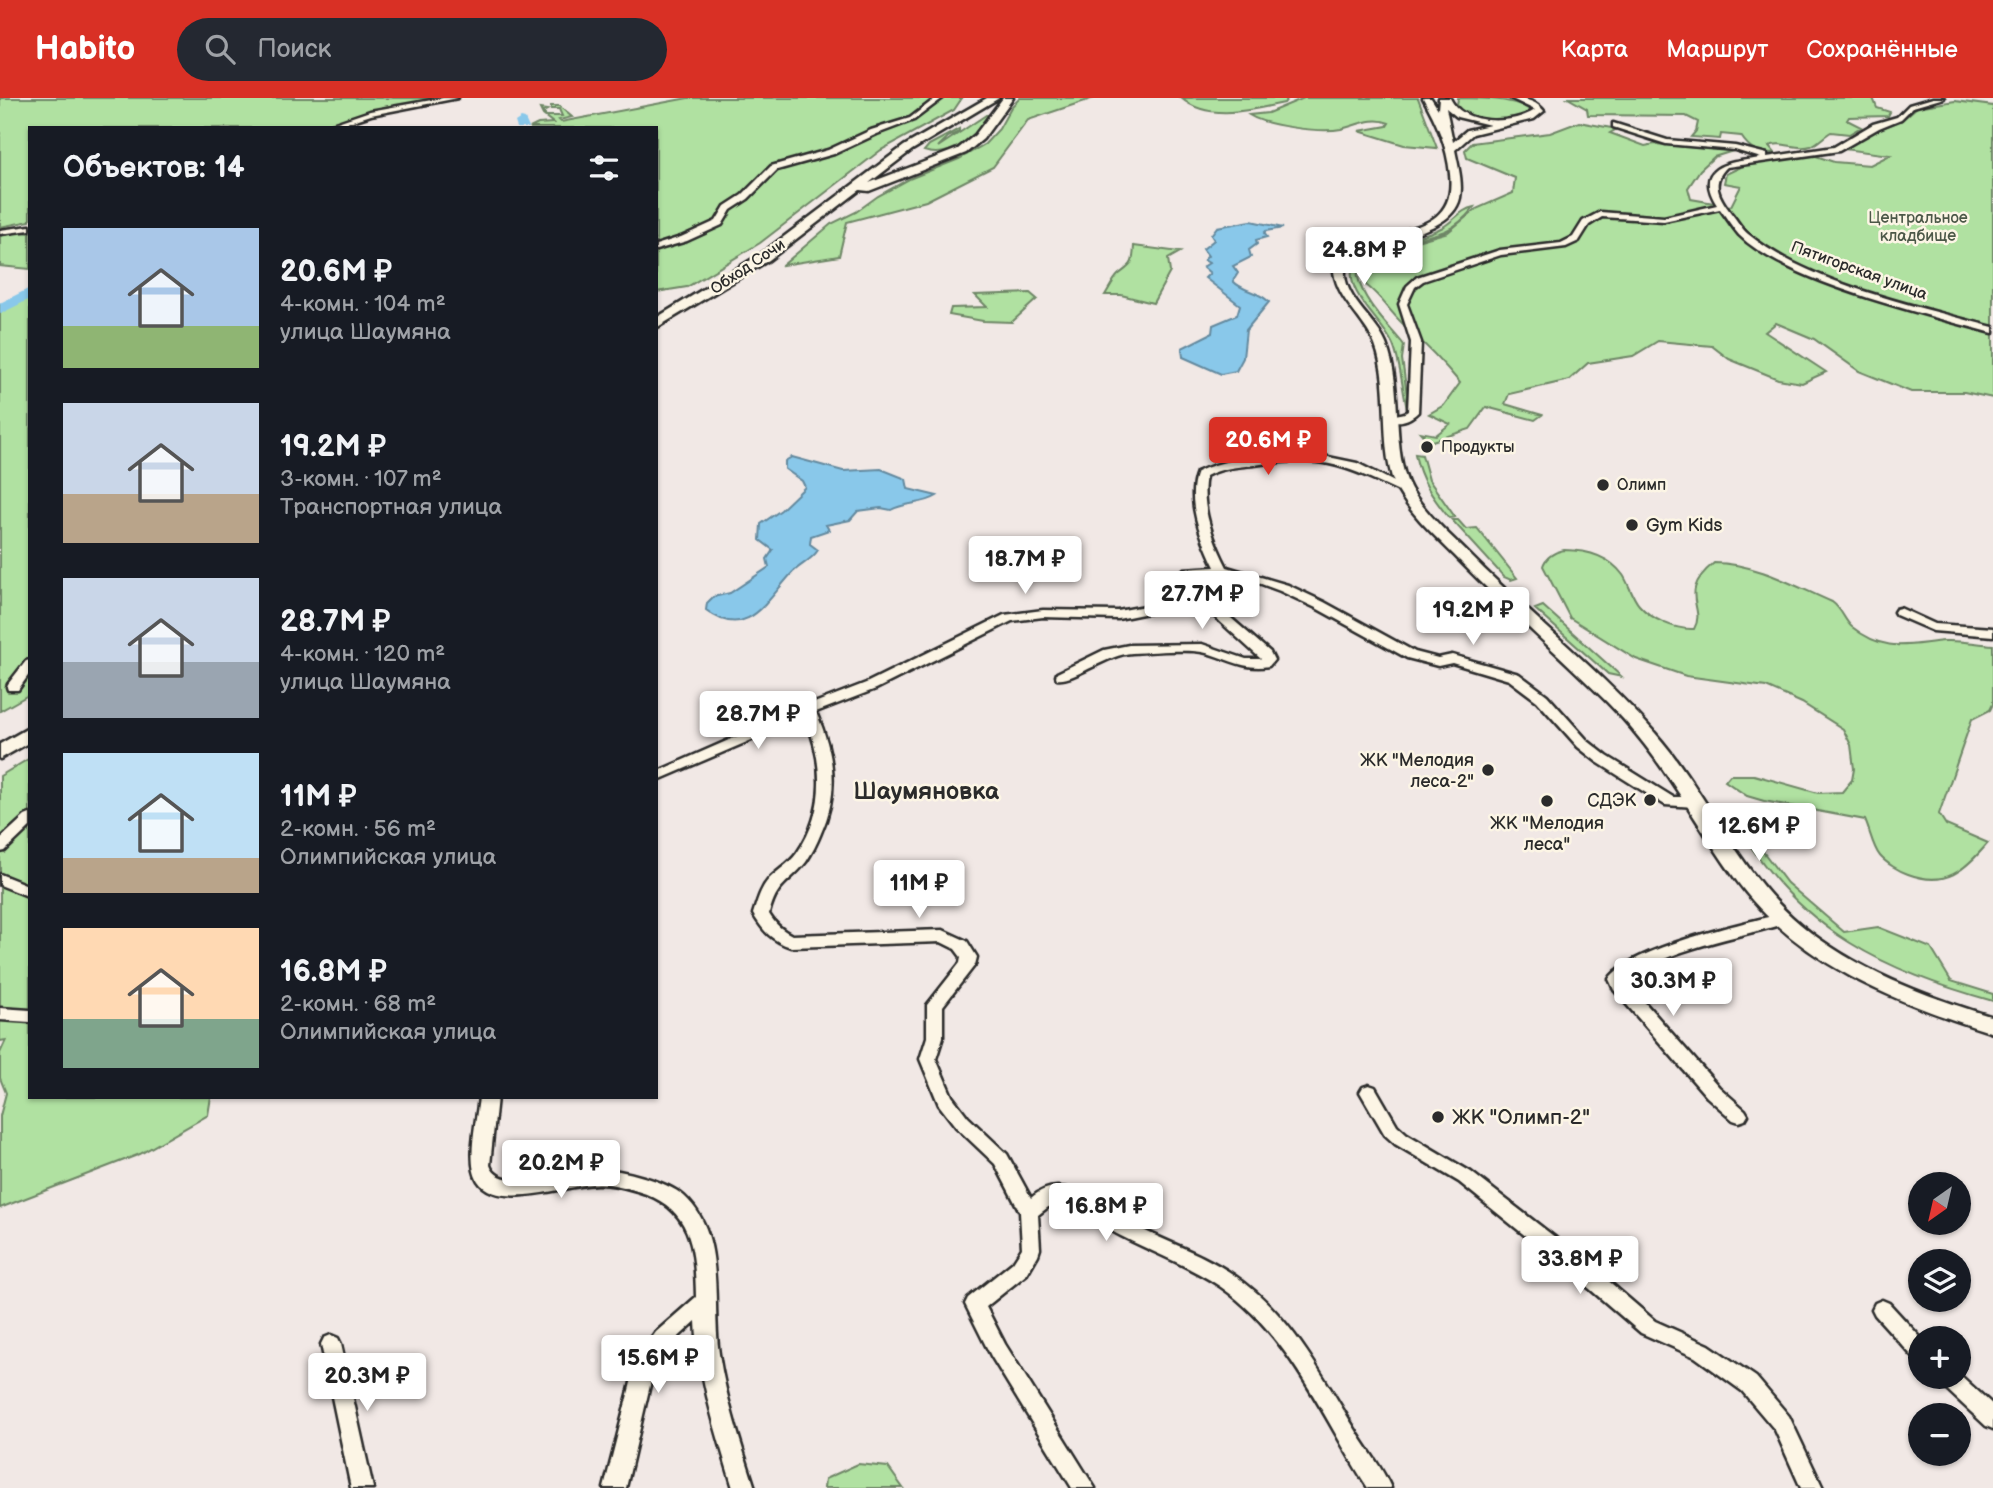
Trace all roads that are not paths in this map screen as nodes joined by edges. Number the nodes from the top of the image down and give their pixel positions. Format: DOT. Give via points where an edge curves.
graph roads {
  1 [pos="455,98"];
  2 [pos="940,98"];
  3 [pos="994,98"];
  4 [pos="1008,98"];
  5 [pos="1427,98"];
  6 [pos="1445,98"];
  7 [pos="1514,98"];
  8 [pos="1941,98"];
  9 [pos="1541,111"];
  10 [pos="1616,125"];
  11 [pos="329,126"];
  12 [pos="942,129"];
  13 [pos="1446,129"];
  14 [pos="1451,148"];
  15 [pos="954,155"];
  16 [pos="1769,158"];
  17 [pos="835,204"];
  18 [pos="1719,207"];
  19 [pos="28,228"];
  20 [pos="0,232"];
  21 [pos="658,247"];
  22 [pos="658,323"];
  23 [pos="1993,330"];
  24 [pos="1393,418"];
  25 [pos="1405,491"];
  26 [pos="1216,570"];
  27 [pos="1900,612"];
  28 [pos="1993,632"];
  29 [pos="28,667"];
  30 [pos="1062,676"];
  31 [pos="13,687"];
  32 [pos="809,710"];
  33 [pos="28,734"];
  34 [pos="0,753"];
  35 [pos="658,776"];
  36 [pos="1695,802"];
  37 [pos="28,821"];
  38 [pos="0,847"];
  39 [pos="0,879"];
  40 [pos="28,891"];
  41 [pos="1782,919"];
  42 [pos="0,1014"];
  43 [pos="28,1016"];
  44 [pos="1993,1025"];
  45 [pos="1369,1092"];
  46 [pos="488,1099"];
  47 [pos="1739,1115"];
  48 [pos="1029,1212"];
  49 [pos="703,1303"];
  50 [pos="1882,1309"];
  51 [pos="1908,1338"];
  52 [pos="331,1344"];
  53 [pos="1961,1389"];
  54 [pos="1993,1419"];
  55 [pos="362,1488"];
  56 [pos="615,1488"];
  57 [pos="744,1488"];
  58 [pos="1084,1488"];
  59 [pos="1380,1488"];
  60 [pos="1812,1488"];
  1 -- 11 [label="street" via="370,113"];
  2 -- 21 [label="street" via="912,119 831,152 774,168 728,208 719,223"];
  3 -- 12 [label="highway, Обход Сочи"];
  4 -- 15 [label="highway, Обход Сочи" via="979,137"];
  5 -- 13 [label="main road"];
  6 -- 9 [label="main road" via="1456,113 1489,121 1521,121"];
  6 -- 13 [label="main road" via="1441,106"];
  7 -- 9 [label="main road"];
  8 -- 16 [label="street" via="1911,106 1899,118 1836,149"];
  9 -- 14 [label="main road" via="1529,122 1470,132"];
  10 -- 16 [label="street" via="1666,142 1735,148"];
  12 -- 15 [label="highway" via="913,152 925,158"];
  12 -- 17 [label="highway, Обход Сочи" via="897,155"];
  13 -- 14 [label="main road"];
  14 -- 24 [label="main road" via="1454,191 1448,213 1428,227 1356,250 1339,271 1382,346"];
  15 -- 17 [label="highway, Обход Сочи"];
  16 -- 18 [label="street" via="1719,170 1712,186"];
  17 -- 22 [label="highway, Обход Сочи" via="722,286"];
  18 -- 23 [label="street, Пятигорская улица" via="1745,237 1794,264"];
  18 -- 24 [label="street" via="1664,219 1600,214 1586,223 1576,239 1563,245 1496,254 1420,279 1411,286 1403,304 1416,342 1413,412"];
  19 -- 20 [label="street"];
  24 -- 25 [label="main road" via="1394,462"];
  25 -- 26 [label="street" via="1345,463 1322,458 1206,471 1198,486"];
  25 -- 36 [label="main road" via="1496,589 1634,719"];
  26 -- 30 [label="street" via="1194,585 1192,596 1246,636 1266,655 1265,663 1245,663 1202,648 1129,649 1108,653"];
  26 -- 32 [label="street" via="1188,571 1160,603 1137,613 1031,612 1008,618 871,686"];
  26 -- 36 [label="street" via="1284,588 1411,654 1438,662 1451,659 1514,677 1542,698 1602,759 1664,799"];
  27 -- 28 [label="street" via="1933,627"];
  29 -- 31 [label="street"];
  32 -- 35 [label="street"];
  32 -- 48 [label="street" via="830,786 820,821 801,858 766,890 761,914 769,929 791,941 943,936 961,945 969,957 967,965 935,1005 935,1037 928,1059 946,1100 1001,1159"];
  33 -- 34 [label="highway"];
  36 -- 41 [label="main road" via="1741,873"];
  37 -- 38 [label="street"];
  39 -- 40 [label="street"];
  41 -- 44 [label="main road" via="1862,976"];
  41 -- 47 [label="street" via="1698,942 1638,965 1617,979 1713,1093"];
  42 -- 43 [label="street"];
  45 -- 60 [label="street" via="1401,1139 1465,1177 1648,1326 1702,1351 1749,1384 1782,1423"];
  46 -- 49 [label="street" via="481,1165 485,1182 510,1188 598,1176 646,1186 677,1202 696,1230 705,1265"];
  48 -- 58 [label="street" via="1031,1249 1020,1268 975,1304 998,1350"];
  48 -- 59 [label="street" via="1047,1195 1065,1193 1111,1223 1210,1270 1251,1299 1290,1345"];
  49 -- 56 [label="street" via="659,1340 644,1366"];
  49 -- 57 [label="street" via="708,1352"];
  50 -- 51 [label="street"];
  52 -- 55 [label="street"];
  53 -- 54 [label="street"];
}
